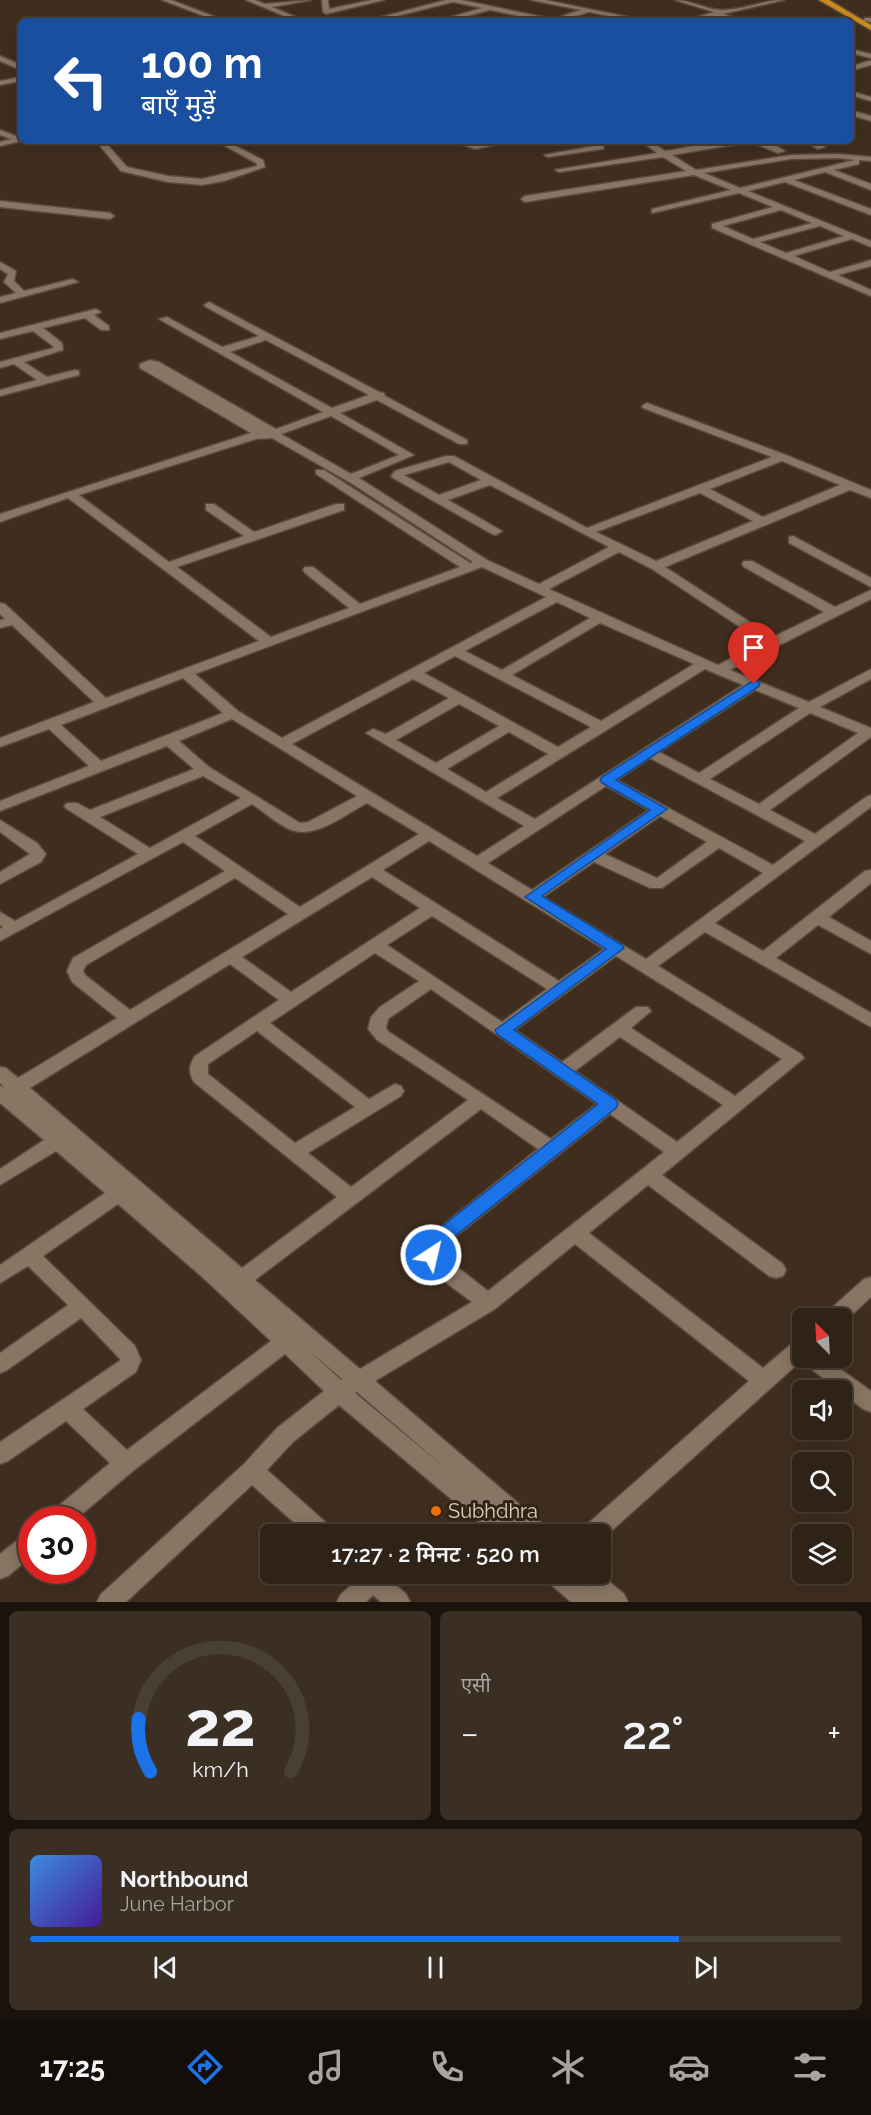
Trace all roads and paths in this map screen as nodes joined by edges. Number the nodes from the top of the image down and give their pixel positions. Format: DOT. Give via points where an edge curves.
graph roads {
  1 [pos="165,0"];
  2 [pos="249,0"];
  3 [pos="308,0"];
  4 [pos="325,0"];
  5 [pos="381,0"];
  6 [pos="453,0"];
  7 [pos="534,0"];
  8 [pos="558,0"];
  9 [pos="678,0"];
  10 [pos="781,0"];
  11 [pos="823,0"];
  12 [pos="832,0"];
  13 [pos="391,3"];
  14 [pos="549,3"];
  15 [pos="265,6"];
  16 [pos="490,8"];
  17 [pos="410,10"];
  18 [pos="589,10"];
  19 [pos="326,12"];
  20 [pos="718,13"];
  21 [pos="317,15"];
  22 [pos="427,15"];
  23 [pos="459,16"];
  24 [pos="215,18"];
  25 [pos="300,18"];
  26 [pos="384,18"];
  27 [pos="446,18"];
  28 [pos="466,18"];
  29 [pos="538,18"];
  30 [pos="563,18"];
  31 [pos="623,18"];
  32 [pos="699,18"];
  33 [pos="734,18"];
  34 [pos="854,18"];
  35 [pos="854,18"];
  36 [pos="869,21"];
  37 [pos="871,28"];
  38 [pos="854,52"];
  39 [pos="871,56"];
  40 [pos="0,58"];
  41 [pos="871,63"];
  42 [pos="18,67"];
  43 [pos="854,69"];
  44 [pos="854,71"];
  45 [pos="861,74"];
  46 [pos="18,80"];
  47 [pos="0,83"];
  48 [pos="854,94"];
  49 [pos="871,99"];
  50 [pos="854,113"];
  51 [pos="871,118"];
  52 [pos="0,132"];
  53 [pos="18,139"];
  54 [pos="18,140"];
  55 [pos="0,144"];
  56 [pos="103,144"];
  57 [pos="225,144"];
  58 [pos="466,144"];
  59 [pos="493,144"];
  60 [pos="595,144"];
  61 [pos="649,144"];
  62 [pos="729,144"];
  63 [pos="762,144"];
  64 [pos="814,144"];
  65 [pos="600,147"];
  66 [pos="821,147"];
  67 [pos="781,151"];
  68 [pos="664,154"];
  69 [pos="548,155"];
  70 [pos="871,159"];
  71 [pos="621,160"];
  72 [pos="825,169"];
  73 [pos="559,170"];
  74 [pos="694,172"];
  75 [pos="785,179"];
  76 [pos="871,187"];
  77 [pos="740,190"];
  78 [pos="525,199"];
  79 [pos="0,204"];
  80 [pos="783,207"];
  81 [pos="655,211"];
  82 [pos="871,212"];
  83 [pos="110,216"];
  84 [pos="822,223"];
  85 [pos="871,235"];
  86 [pos="856,237"];
  87 [pos="751,242"];
  88 [pos="871,244"];
  89 [pos="785,256"];
  90 [pos="0,259"];
  91 [pos="871,263"];
  92 [pos="0,265"];
  93 [pos="829,275"];
  94 [pos="73,282"];
  95 [pos="871,293"];
  96 [pos="23,295"];
  97 [pos="0,300"];
  98 [pos="209,305"];
  99 [pos="164,320"];
  100 [pos="36,327"];
  101 [pos="105,328"];
  102 [pos="2,335"];
  103 [pos="269,336"];
  104 [pos="221,351"];
  105 [pos="16,360"];
  106 [pos="0,365"];
  107 [pos="75,373"];
  108 [pos="45,381"];
  109 [pos="178,383"];
  110 [pos="0,393"];
  111 [pos="377,394"];
  112 [pos="647,406"];
  113 [pos="329,411"];
  114 [pos="266,432"];
  115 [pos="463,442"];
  116 [pos="782,457"];
  117 [pos="350,478"];
  118 [pos="491,481"];
  119 [pos="851,485"];
  120 [pos="700,488"];
  121 [pos="70,494"];
  122 [pos="871,494"];
  123 [pos="438,499"];
  124 [pos="210,507"];
  125 [pos="340,507"];
  126 [pos="0,518"];
  127 [pos="761,521"];
  128 [pos="496,531"];
  129 [pos="586,532"];
  130 [pos="253,537"];
  131 [pos="793,540"];
  132 [pos="619,547"];
  133 [pos="483,562"];
  134 [pos="748,564"];
  135 [pos="168,566"];
  136 [pos="656,566"];
  137 [pos="469,568"];
  138 [pos="309,570"];
  139 [pos="871,583"];
  140 [pos="540,589"];
  141 [pos="871,594"];
  142 [pos="557,597"];
  143 [pos="0,607"];
  144 [pos="358,609"];
  145 [pos="833,611"];
  146 [pos="600,617"];
  147 [pos="14,620"];
  148 [pos="0,624"];
  149 [pos="270,642"];
  150 [pos="772,642"];
  151 [pos="455,651"];
  152 [pos="705,664"];
  153 [pos="719,670"];
  154 [pos="185,673"];
  155 [pos="413,673"];
  156 [pos="871,673"];
  157 [pos="503,675"];
  158 [pos="754,684"];
  159 [pos="459,698"];
  160 [pos="104,704"];
  161 [pos="810,707"];
  162 [pos="233,714"];
  163 [pos="51,724"];
  164 [pos="509,726"];
  165 [pos="601,727"];
  166 [pos="870,733"];
  167 [pos="169,740"];
  168 [pos="0,743"];
  169 [pos="282,743"];
  170 [pos="649,752"];
  171 [pos="558,753"];
  172 [pos="99,767"];
  173 [pos="204,770"];
  174 [pos="437,770"];
  175 [pos="606,780"];
  176 [pos="700,780"];
  177 [pos="369,796"];
  178 [pos="252,798"];
  179 [pos="486,798"];
  180 [pos="871,800"];
  181 [pos="0,806"];
  182 [pos="72,806"];
  183 [pos="660,809"];
  184 [pos="759,811"];
  185 [pos="89,816"];
  186 [pos="0,825"];
  187 [pos="535,826"];
  188 [pos="430,834"];
  189 [pos="183,835"];
  190 [pos="718,841"];
  191 [pos="816,841"];
  192 [pos="149,854"];
  193 [pos="593,855"];
  194 [pos="478,863"];
  195 [pos="372,870"];
  196 [pos="236,871"];
  197 [pos="774,872"];
  198 [pos="871,875"];
  199 [pos="0,879"];
  200 [pos="532,897"];
  201 [pos="432,908"];
  202 [pos="299,914"];
  203 [pos="0,917"];
  204 [pos="817,917"];
  205 [pos="704,924"];
  206 [pos="7,932"];
  207 [pos="375,945"];
  208 [pos="616,948"];
  209 [pos="871,948"];
  210 [pos="230,956"];
  211 [pos="764,959"];
  212 [pos="646,967"];
  213 [pos="431,981"];
  214 [pos="559,990"];
  215 [pos="290,1000"];
  216 [pos="642,1011"];
  217 [pos="129,1018"];
  218 [pos="870,1019"];
  219 [pos="257,1022"];
  220 [pos="619,1028"];
  221 [pos="503,1030"];
  222 [pos="562,1071"];
  223 [pos="0,1073"];
  224 [pos="395,1090"];
  225 [pos="6,1092"];
  226 [pos="481,1100"];
  227 [pos="610,1104"];
  228 [pos="736,1105"];
  229 [pos="367,1107"];
  230 [pos="62,1137"];
  231 [pos="551,1149"];
  232 [pos="677,1152"];
  233 [pos="294,1153"];
  234 [pos="648,1175"];
  235 [pos="0,1178"];
  236 [pos="119,1194"];
  237 [pos="351,1198"];
  238 [pos="575,1233"];
  239 [pos="30,1255"];
  240 [pos="776,1270"];
  241 [pos="0,1275"];
  242 [pos="235,1285"];
  243 [pos="871,1285"];
  244 [pos="488,1303"];
  245 [pos="82,1306"];
  246 [pos="845,1308"];
  247 [pos="286,1341"];
  248 [pos="792,1360"];
  249 [pos="0,1364"];
  250 [pos="826,1368"];
  251 [pos="359,1381"];
  252 [pos="764,1381"];
  253 [pos="339,1392"];
  254 [pos="871,1403"];
  255 [pos="68,1409"];
  256 [pos="0,1454"];
  257 [pos="126,1463"];
  258 [pos="252,1471"];
  259 [pos="75,1506"];
  260 [pos="312,1524"];
  261 [pos="497,1524"];
  262 [pos="526,1524"];
  263 [pos="603,1524"];
  264 [pos="18,1553"];
  265 [pos="0,1568"];
  266 [pos="364,1584"];
  267 [pos="379,1584"];
  268 [pos="567,1584"];
  269 [pos="595,1584"];
  270 [pos="109,1602"];
  271 [pos="349,1602"];
  272 [pos="398,1602"];
  273 [pos="588,1602"];
  274 [pos="616,1602"];
  1 -- 24 [label="street"];
  2 -- 15 [label="street"];
  3 -- 15 [label="street"];
  4 -- 19 [label="street"];
  5 -- 19 [label="street"];
  6 -- 16 [label="street"];
  6 -- 17 [label="street"];
  7 -- 14 [label="street"];
  8 -- 14 [label="street"];
  9 -- 20 [label="street"];
  10 -- 20 [label="street"];
  11 -- 35 [label="highway"];
  12 -- 36 [label="highway"];
  13 -- 17 [label="street"];
  14 -- 18 [label="street"];
  15 -- 25 [label="street"];
  16 -- 23 [label="street"];
  16 -- 29 [label="street"];
  17 -- 22 [label="street"];
  17 -- 26 [label="street"];
  18 -- 30 [label="street"];
  18 -- 31 [label="street"];
  19 -- 21 [label="street"];
  20 -- 32 [label="street"];
  20 -- 33 [label="street"];
  23 -- 27 [label="street"];
  23 -- 28 [label="street"];
  34 -- 37 [label="highway"];
  38 -- 39 [label="street"];
  40 -- 42 [label="street"];
  41 -- 43 [label="street"];
  44 -- 45 [label="street"];
  46 -- 47 [label="street"];
  48 -- 49 [label="street"];
  50 -- 51 [label="street"];
  52 -- 53 [label="street"];
  54 -- 55 [label="street"];
  56 -- 57 [label="street" via="124,169 168,179 202,182 261,167 251,156"];
  58 -- 59 [label="street"];
  60 -- 65 [label="street"];
  61 -- 68 [label="street"];
  62 -- 68 [label="street"];
  63 -- 67 [label="street"];
  64 -- 66 [label="street"];
  65 -- 69 [label="street"];
  65 -- 71 [label="street"];
  68 -- 71 [label="street"];
  68 -- 74 [label="street"];
  70 -- 72 [label="street"];
  70 -- 74 [label="street" via="791,157"];
  71 -- 73 [label="street"];
  72 -- 75 [label="street"];
  72 -- 76 [label="street"];
  74 -- 77 [label="street"];
  74 -- 78 [label="street"];
  75 -- 77 [label="street"];
  75 -- 82 [label="street"];
  77 -- 80 [label="street"];
  77 -- 81 [label="street"];
  79 -- 83 [label="street"];
  80 -- 84 [label="street"];
  80 -- 87 [label="street" via="715,226"];
  84 -- 86 [label="street"];
  84 -- 87 [label="street"];
  85 -- 86 [label="street"];
  86 -- 88 [label="street"];
  86 -- 89 [label="street"];
  87 -- 89 [label="street"];
  89 -- 93 [label="street"];
  90 -- 92 [label="street" via="6,263"];
  91 -- 93 [label="street"];
  92 -- 96 [label="street" via="13,273 9,282"];
  93 -- 95 [label="street"];
  94 -- 96 [label="street"];
  96 -- 97 [label="street"];
  98 -- 103 [label="street"];
  99 -- 104 [label="street"];
  100 -- 101 [label="street" via="91,313"];
  100 -- 102 [label="street"];
  100 -- 105 [label="street" via="59,348"];
  103 -- 104 [label="street"];
  103 -- 111 [label="street"];
  104 -- 113 [label="street"];
  105 -- 106 [label="street"];
  105 -- 108 [label="street"];
  107 -- 108 [label="street"];
  108 -- 110 [label="street"];
  109 -- 114 [label="street"];
  111 -- 113 [label="street"];
  111 -- 115 [label="street"];
  112 -- 116 [label="street"];
  113 -- 114 [label="street"];
  113 -- 117 [label="street" via="408,455"];
  114 -- 117 [label="street"];
  114 -- 121 [label="street"];
  114 -- 137 [label="street"];
  116 -- 119 [label="street"];
  116 -- 120 [label="street"];
  117 -- 133 [label="street"];
  118 -- 123 [label="street"];
  118 -- 123 [label="street" via="450,458 399,473 398,477"];
  118 -- 129 [label="street"];
  119 -- 122 [label="street"];
  119 -- 127 [label="street"];
  120 -- 127 [label="street"];
  120 -- 129 [label="street"];
  121 -- 126 [label="street"];
  121 -- 135 [label="street"];
  123 -- 128 [label="street"];
  124 -- 130 [label="street"];
  125 -- 130 [label="street"];
  127 -- 136 [label="street"];
  129 -- 132 [label="street"];
  130 -- 135 [label="street"];
  131 -- 139 [label="street"];
  132 -- 136 [label="street"];
  132 -- 140 [label="street"];
  133 -- 137 [label="street"];
  133 -- 140 [label="street"];
  134 -- 145 [label="street"];
  135 -- 149 [label="street"];
  136 -- 150 [label="street"];
  137 -- 144 [label="street"];
  138 -- 144 [label="street"];
  140 -- 142 [label="street"];
  141 -- 145 [label="street"];
  142 -- 146 [label="street"];
  142 -- 151 [label="street"];
  143 -- 147 [label="street"];
  144 -- 149 [label="street"];
  145 -- 150 [label="street"];
  146 -- 152 [label="street"];
  146 -- 157 [label="street"];
  147 -- 148 [label="street"];
  147 -- 160 [label="street"];
  149 -- 154 [label="street"];
  150 -- 153 [label="street"];
  151 -- 155 [label="street"];
  151 -- 157 [label="street"];
  152 -- 153 [label="street"];
  152 -- 165 [label="street"];
  153 -- 158 [label="street"];
  154 -- 160 [label="street"];
  154 -- 162 [label="street"];
  155 -- 159 [label="street"];
  155 -- 169 [label="street"];
  156 -- 161 [label="street"];
  157 -- 165 [label="street"];
  158 -- 161 [label="street"];
  158 -- 170 [label="street"];
  159 -- 164 [label="street"];
  159 -- 174 [label="street" via="379,737"];
  160 -- 163 [label="street"];
  161 -- 166 [label="street"];
  161 -- 176 [label="street"];
  162 -- 167 [label="street"];
  162 -- 169 [label="street"];
  163 -- 168 [label="street"];
  163 -- 172 [label="street"];
  164 -- 171 [label="street"];
  164 -- 174 [label="street"];
  165 -- 171 [label="street"];
  166 -- 184 [label="street"];
  167 -- 172 [label="street"];
  167 -- 173 [label="street"];
  169 -- 177 [label="street"];
  170 -- 175 [label="street"];
  170 -- 176 [label="street"];
  171 -- 179 [label="street"];
  172 -- 181 [label="street"];
  173 -- 178 [label="street"];
  173 -- 185 [label="street"];
  174 -- 179 [label="street"];
  175 -- 183 [label="street"];
  175 -- 187 [label="street"];
  176 -- 184 [label="street"];
  177 -- 178 [label="street" via="303,828"];
  177 -- 188 [label="street"];
  178 -- 189 [label="street"];
  179 -- 187 [label="street"];
  180 -- 191 [label="street"];
  182 -- 185 [label="street"];
  183 -- 190 [label="street"];
  183 -- 193 [label="street"];
  184 -- 191 [label="street"];
  185 -- 192 [label="street"];
  186 -- 199 [label="street" via="39,854"];
  187 -- 194 [label="street"];
  188 -- 194 [label="street"];
  188 -- 195 [label="street"];
  189 -- 192 [label="street"];
  189 -- 196 [label="street"];
  190 -- 193 [label="street" via="656,884"];
  190 -- 197 [label="street"];
  191 -- 197 [label="street"];
  192 -- 206 [label="street"];
  193 -- 200 [label="street"];
  194 -- 200 [label="street"];
  195 -- 201 [label="street"];
  195 -- 202 [label="street"];
  196 -- 202 [label="street"];
  196 -- 217 [label="street" via="79,962 75,971 78,978"];
  197 -- 205 [label="street"];
  198 -- 204 [label="street"];
  200 -- 208 [label="street"];
  201 -- 207 [label="street"];
  201 -- 214 [label="street"];
  202 -- 210 [label="street"];
  203 -- 206 [label="street"];
  204 -- 209 [label="street"];
  204 -- 211 [label="street"];
  205 -- 211 [label="street"];
  205 -- 212 [label="street"];
  207 -- 213 [label="street"];
  207 -- 215 [label="street"];
  208 -- 212 [label="street"];
  208 -- 214 [label="street"];
  210 -- 215 [label="street"];
  210 -- 217 [label="street"];
  211 -- 218 [label="street"];
  212 -- 228 [label="street" via="795,1058"];
  213 -- 221 [label="street"];
  213 -- 226 [label="street" via="386,1011 377,1029"];
  214 -- 221 [label="street"];
  215 -- 219 [label="street"];
  216 -- 220 [label="street"];
  217 -- 225 [label="street"];
  219 -- 229 [label="street"];
  219 -- 233 [label="street" via="201,1060 198,1067 201,1077"];
  220 -- 222 [label="street"];
  220 -- 228 [label="street"];
  221 -- 222 [label="street"];
  222 -- 227 [label="street"];
  223 -- 225 [label="street"];
  224 -- 229 [label="street"];
  225 -- 230 [label="street"];
  226 -- 231 [label="street"];
  226 -- 237 [label="street"];
  227 -- 231 [label="street"];
  227 -- 232 [label="street"];
  228 -- 232 [label="street"];
  229 -- 233 [label="street"];
  230 -- 235 [label="street"];
  230 -- 236 [label="street"];
  230 -- 242 [label="street"];
  231 -- 244 [label="street" via="432,1247 431,1255 436,1262"];
  232 -- 234 [label="street"];
  233 -- 237 [label="street"];
  234 -- 238 [label="street"];
  234 -- 240 [label="street"];
  236 -- 239 [label="street"];
  236 -- 242 [label="street"];
  237 -- 242 [label="street"];
  238 -- 244 [label="street"];
  238 -- 252 [label="street"];
  239 -- 241 [label="street"];
  239 -- 245 [label="street"];
  242 -- 247 [label="street"];
  242 -- 251 [label="street"];
  243 -- 246 [label="street"];
  244 -- 251 [label="street"];
  245 -- 249 [label="street"];
  245 -- 255 [label="street" via="128,1352 131,1360 129,1366"];
  247 -- 253 [label="street"];
  247 -- 257 [label="street"];
  248 -- 252 [label="street"];
  250 -- 254 [label="street"];
  251 -- 253 [label="street"];
  251 -- 262 [label="street"];
  252 -- 263 [label="street"];
  253 -- 258 [label="street" via="285,1436"];
  253 -- 261 [label="street"];
  255 -- 256 [label="street"];
  255 -- 257 [label="street"];
  257 -- 259 [label="street"];
  258 -- 260 [label="street"];
  258 -- 270 [label="street"];
  264 -- 265 [label="street"];
  266 -- 271 [label="street"];
  267 -- 272 [label="street"];
  268 -- 273 [label="street"];
  269 -- 274 [label="street"];
}
